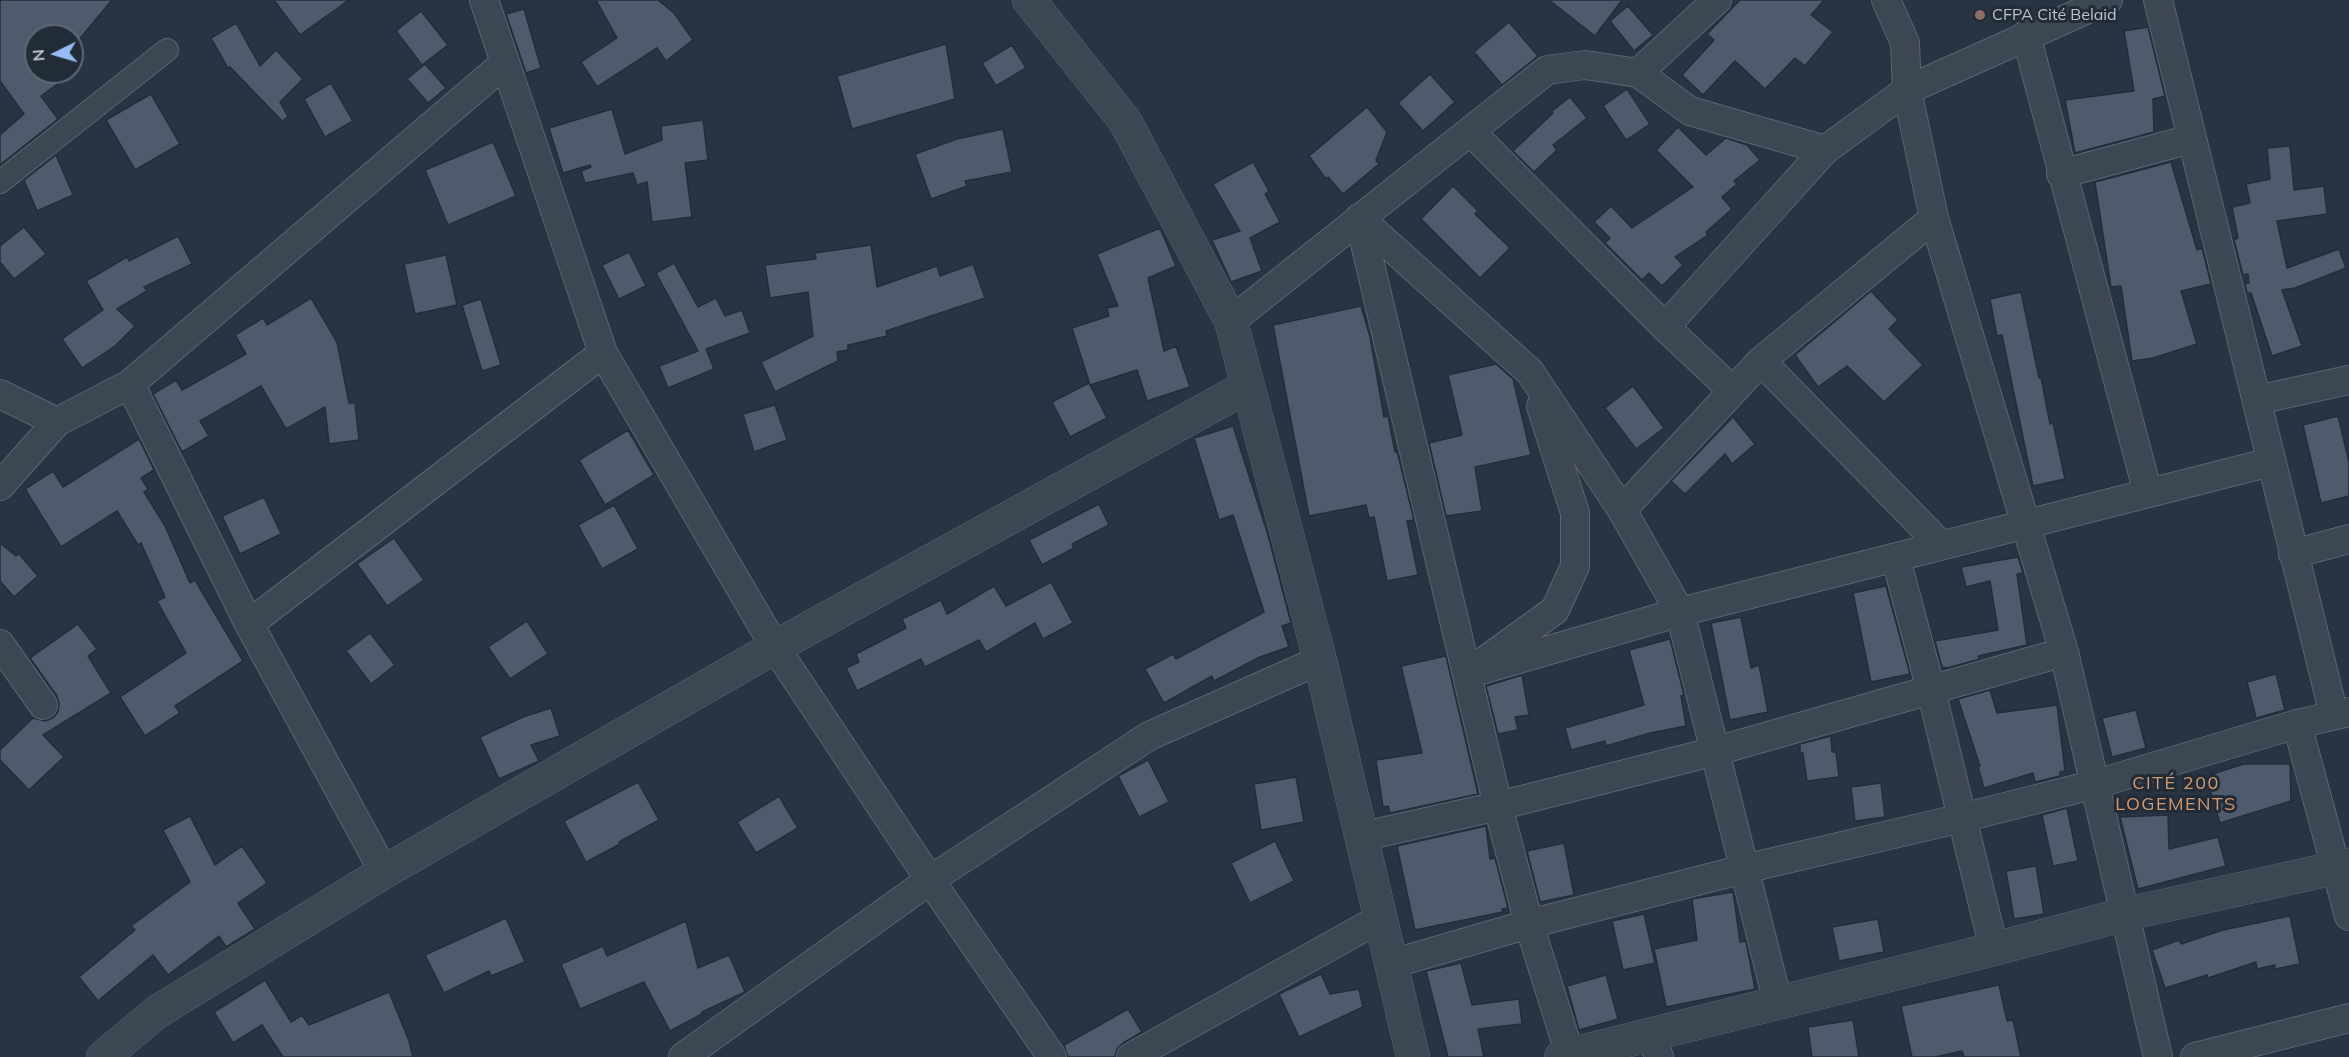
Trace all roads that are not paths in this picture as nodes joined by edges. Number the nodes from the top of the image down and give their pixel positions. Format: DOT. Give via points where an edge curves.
graph roads {
  1 [pos="484,0"];
  2 [pos="1029,0"];
  3 [pos="1717,0"];
  4 [pos="1886,0"];
  5 [pos="2108,0"];
  6 [pos="2158,0"];
  7 [pos="2026,35"];
  8 [pos="167,50"];
  9 [pos="505,63"];
  10 [pos="1638,73"];
  11 [pos="1907,90"];
  12 [pos="1471,132"];
  13 [pos="2191,140"];
  14 [pos="1825,150"];
  15 [pos="2061,174"];
  16 [pos="0,182"];
  17 [pos="1359,218"];
  18 [pos="1934,218"];
  19 [pos="1231,321"];
  20 [pos="1665,327"];
  21 [pos="603,353"];
  22 [pos="1761,360"];
  23 [pos="1530,372"];
  24 [pos="2349,380"];
  25 [pos="130,384"];
  26 [pos="1248,387"];
  27 [pos="1732,391"];
  28 [pos="0,394"];
  29 [pos="2257,400"];
  30 [pos="57,422"];
  31 [pos="2271,462"];
  32 [pos="0,486"];
  33 [pos="2148,493"];
  34 [pos="1622,510"];
  35 [pos="2026,524"];
  36 [pos="2349,539"];
  37 [pos="1941,545"];
  38 [pos="2294,554"];
  39 [pos="1896,559"];
  40 [pos="1680,612"];
  41 [pos="249,624"];
  42 [pos="0,644"];
  43 [pos="774,647"];
  44 [pos="2064,652"];
  45 [pos="1320,660"];
  46 [pos="1467,674"];
  47 [pos="1931,690"];
  48 [pos="43,705"];
  49 [pos="2341,713"];
  50 [pos="2297,724"];
  51 [pos="1716,751"];
  52 [pos="2096,784"];
  53 [pos="1498,806"];
  54 [pos="1962,818"];
  55 [pos="1360,837"];
  56 [pos="2343,867"];
  57 [pos="1744,869"];
  58 [pos="384,872"];
  59 [pos="930,880"];
  60 [pos="2126,914"];
  61 [pos="2349,916"];
  62 [pos="1379,919"];
  63 [pos="1529,924"];
  64 [pos="1994,949"];
  65 [pos="1391,964"];
  66 [pos="1778,1003"];
  67 [pos="2349,1018"];
  68 [pos="1655,1046"];
  69 [pos="1566,1056"];
  70 [pos="103,1057"];
  71 [pos="683,1057"];
  72 [pos="1052,1057"];
  73 [pos="1131,1057"];
  74 [pos="1413,1057"];
  75 [pos="2158,1057"];
  76 [pos="2195,1057"];
  1 -- 9 [label="street"];
  2 -- 19 [label="street" via="1125,121"];
  3 -- 10 [label="street"];
  4 -- 11 [label="street" via="1905,43"];
  5 -- 7 [label="street"];
  6 -- 13 [label="street"];
  7 -- 11 [label="street"];
  7 -- 15 [label="street"];
  8 -- 16 [label="street"];
  9 -- 21 [label="street"];
  9 -- 25 [label="street"];
  10 -- 12 [label="street" via="1585,64 1547,70"];
  10 -- 14 [label="street" via="1690,111"];
  11 -- 14 [label="street"];
  11 -- 18 [label="street"];
  12 -- 17 [label="street"];
  12 -- 20 [label="street"];
  13 -- 15 [label="street"];
  13 -- 29 [label="street"];
  14 -- 20 [label="street"];
  15 -- 33 [label="street"];
  17 -- 19 [label="street"];
  17 -- 23 [label="street"];
  17 -- 46 [label="street"];
  18 -- 22 [label="street"];
  18 -- 35 [label="street"];
  19 -- 26 [label="street"];
  20 -- 27 [label="street"];
  21 -- 41 [label="street"];
  21 -- 43 [label="street"];
  22 -- 27 [label="street"];
  22 -- 37 [label="street"];
  23 -- 34 [label="street"];
  23 -- 46 [label="street" via="1575,513 1575,566 1555,610"];
  24 -- 29 [label="street"];
  25 -- 30 [label="street"];
  25 -- 41 [label="street"];
  26 -- 43 [label="street"];
  26 -- 45 [label="street"];
  27 -- 34 [label="street"];
  28 -- 30 [label="street"];
  29 -- 31 [label="street"];
  30 -- 32 [label="street"];
  31 -- 33 [label="street"];
  31 -- 38 [label="street"];
  33 -- 35 [label="street"];
  34 -- 40 [label="street"];
  35 -- 37 [label="street"];
  35 -- 44 [label="street"];
  36 -- 38 [label="street"];
  37 -- 39 [label="street"];
  38 -- 49 [label="street"];
  39 -- 40 [label="street"];
  39 -- 47 [label="street"];
  40 -- 46 [label="street"];
  40 -- 51 [label="street"];
  41 -- 58 [label="street"];
  42 -- 48 [label="street"];
  43 -- 58 [label="street"];
  43 -- 59 [label="street"];
  44 -- 47 [label="street"];
  44 -- 52 [label="street"];
  45 -- 55 [label="street"];
  45 -- 59 [label="street" via="1149,736"];
  46 -- 53 [label="street"];
  47 -- 51 [label="street"];
  47 -- 54 [label="street"];
  49 -- 50 [label="street"];
  50 -- 52 [label="street"];
  50 -- 56 [label="street"];
  51 -- 53 [label="street"];
  51 -- 57 [label="street"];
  52 -- 54 [label="street"];
  52 -- 60 [label="street"];
  53 -- 55 [label="street"];
  53 -- 63 [label="street"];
  54 -- 57 [label="street"];
  54 -- 64 [label="street"];
  55 -- 62 [label="street"];
  56 -- 60 [label="street"];
  56 -- 61 [label="street"];
  57 -- 63 [label="street"];
  57 -- 66 [label="street"];
  58 -- 70 [label="street" via="157,1012"];
  59 -- 71 [label="street"];
  59 -- 72 [label="street"];
  60 -- 64 [label="street"];
  60 -- 75 [label="street"];
  62 -- 65 [label="street"];
  62 -- 73 [label="street"];
  63 -- 65 [label="street"];
  63 -- 69 [label="street"];
  64 -- 66 [label="street"];
  65 -- 74 [label="street"];
  66 -- 68 [label="street"];
  67 -- 76 [label="street"];
  68 -- 69 [label="street"];
}
